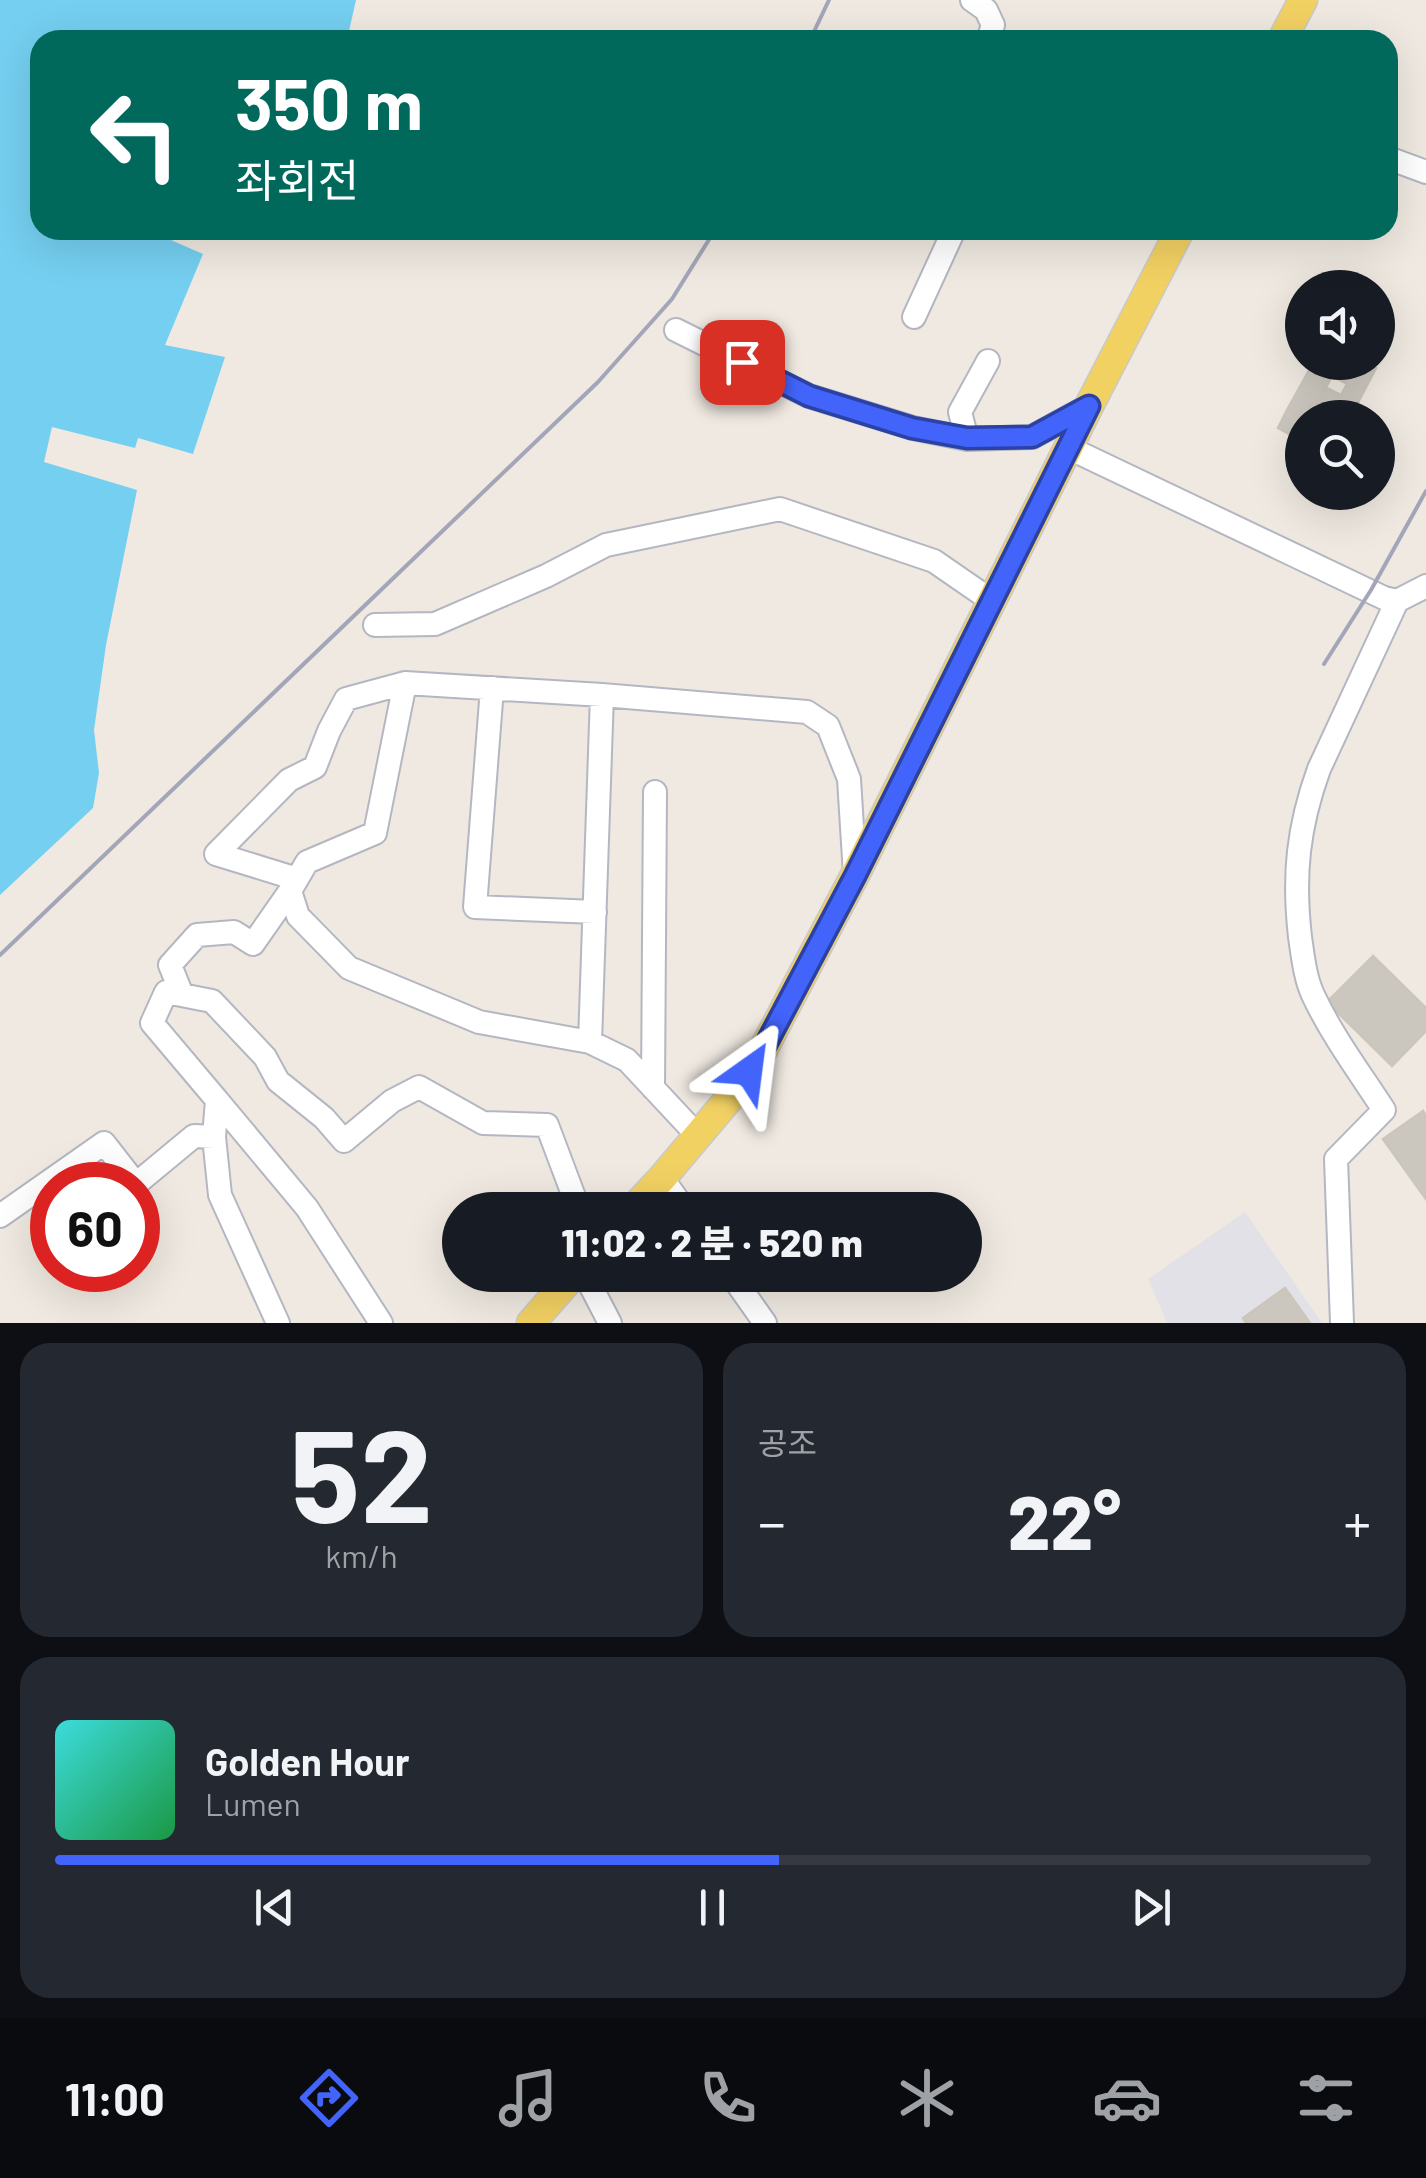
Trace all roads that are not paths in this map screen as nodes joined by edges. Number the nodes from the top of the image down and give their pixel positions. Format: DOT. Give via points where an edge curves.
graph roads {
  1 [pos="972,0"];
  2 [pos="1303,0"];
  3 [pos="991,30"];
  4 [pos="1287,30"];
  5 [pos="1398,162"];
  6 [pos="1426,172"];
  7 [pos="949,240"];
  8 [pos="1175,240"];
  9 [pos="914,317"];
  10 [pos="676,330"];
  11 [pos="988,361"];
  12 [pos="1089,406"];
  13 [pos="967,438"];
  14 [pos="1068,448"];
  15 [pos="1426,586"];
  16 [pos="992,600"];
  17 [pos="1397,602"];
  18 [pos="375,624"];
  19 [pos="404,683"];
  20 [pos="492,688"];
  21 [pos="602,695"];
  22 [pos="655,792"];
  23 [pos="855,876"];
  24 [pos="293,885"];
  25 [pos="595,912"];
  26 [pos="182,995"];
  27 [pos="590,1042"];
  28 [pos="653,1088"];
  29 [pos="217,1100"];
  30 [pos="698,1136"];
  31 [pos="214,1137"];
  32 [pos="662,1178"];
  33 [pos="572,1192"];
  34 [pos="649,1192"];
  35 [pos="672,1192"];
  36 [pos="0,1216"];
  37 [pos="558,1292"];
  38 [pos="594,1292"];
  39 [pos="743,1292"];
  40 [pos="278,1323"];
  41 [pos="381,1323"];
  42 [pos="531,1323"];
  43 [pos="610,1323"];
  44 [pos="765,1323"];
  45 [pos="1342,1323"];
  1 -- 3 [label="street" via="986,10"];
  2 -- 4 [label="main road"];
  5 -- 6 [label="street"];
  7 -- 9 [label="street"];
  8 -- 12 [label="main road"];
  10 -- 13 [label="street" via="809,396"];
  11 -- 13 [label="street" via="960,412"];
  12 -- 13 [label="street" via="1032,437"];
  12 -- 14 [label="main road"];
  14 -- 16 [label="main road"];
  14 -- 17 [label="street"];
  15 -- 17 [label="street"];
  16 -- 18 [label="street" via="934,561 780,509 606,544 435,624"];
  16 -- 23 [label="main road"];
  17 -- 45 [label="street" via="1320,769 1299,845 1296,898 1312,994 1384,1110 1336,1159"];
  19 -- 20 [label="street"];
  19 -- 24 [label="street" via="375,832 307,862"];
  19 -- 24 [label="street" via="346,699 315,767 289,780 216,854"];
  20 -- 21 [label="street"];
  20 -- 25 [label="street" via="475,907"];
  21 -- 23 [label="street" via="807,712 828,726 849,779"];
  21 -- 25 [label="street"];
  22 -- 28 [label="street"];
  23 -- 30 [label="main road" via="764,1048"];
  24 -- 26 [label="street" via="253,944 234,932 197,935 170,965"];
  24 -- 27 [label="street" via="298,916 349,968 479,1022"];
  25 -- 27 [label="street"];
  26 -- 29 [label="street" via="166,992 152,1023"];
  26 -- 33 [label="street" via="212,1001 266,1057 278,1081 344,1140 392,1100 420,1087 483,1123 547,1125"];
  27 -- 28 [label="street" via="627,1060"];
  28 -- 30 [label="street"];
  29 -- 31 [label="street"];
  29 -- 41 [label="street" via="307,1208"];
  30 -- 32 [label="main road"];
  31 -- 36 [label="street" via="194,1136 136,1184 104,1143"];
  31 -- 40 [label="street" via="220,1195"];
  32 -- 34 [label="main road"];
  32 -- 35 [label="street"];
  37 -- 42 [label="main road"];
  38 -- 43 [label="street"];
  39 -- 44 [label="street"];
}
